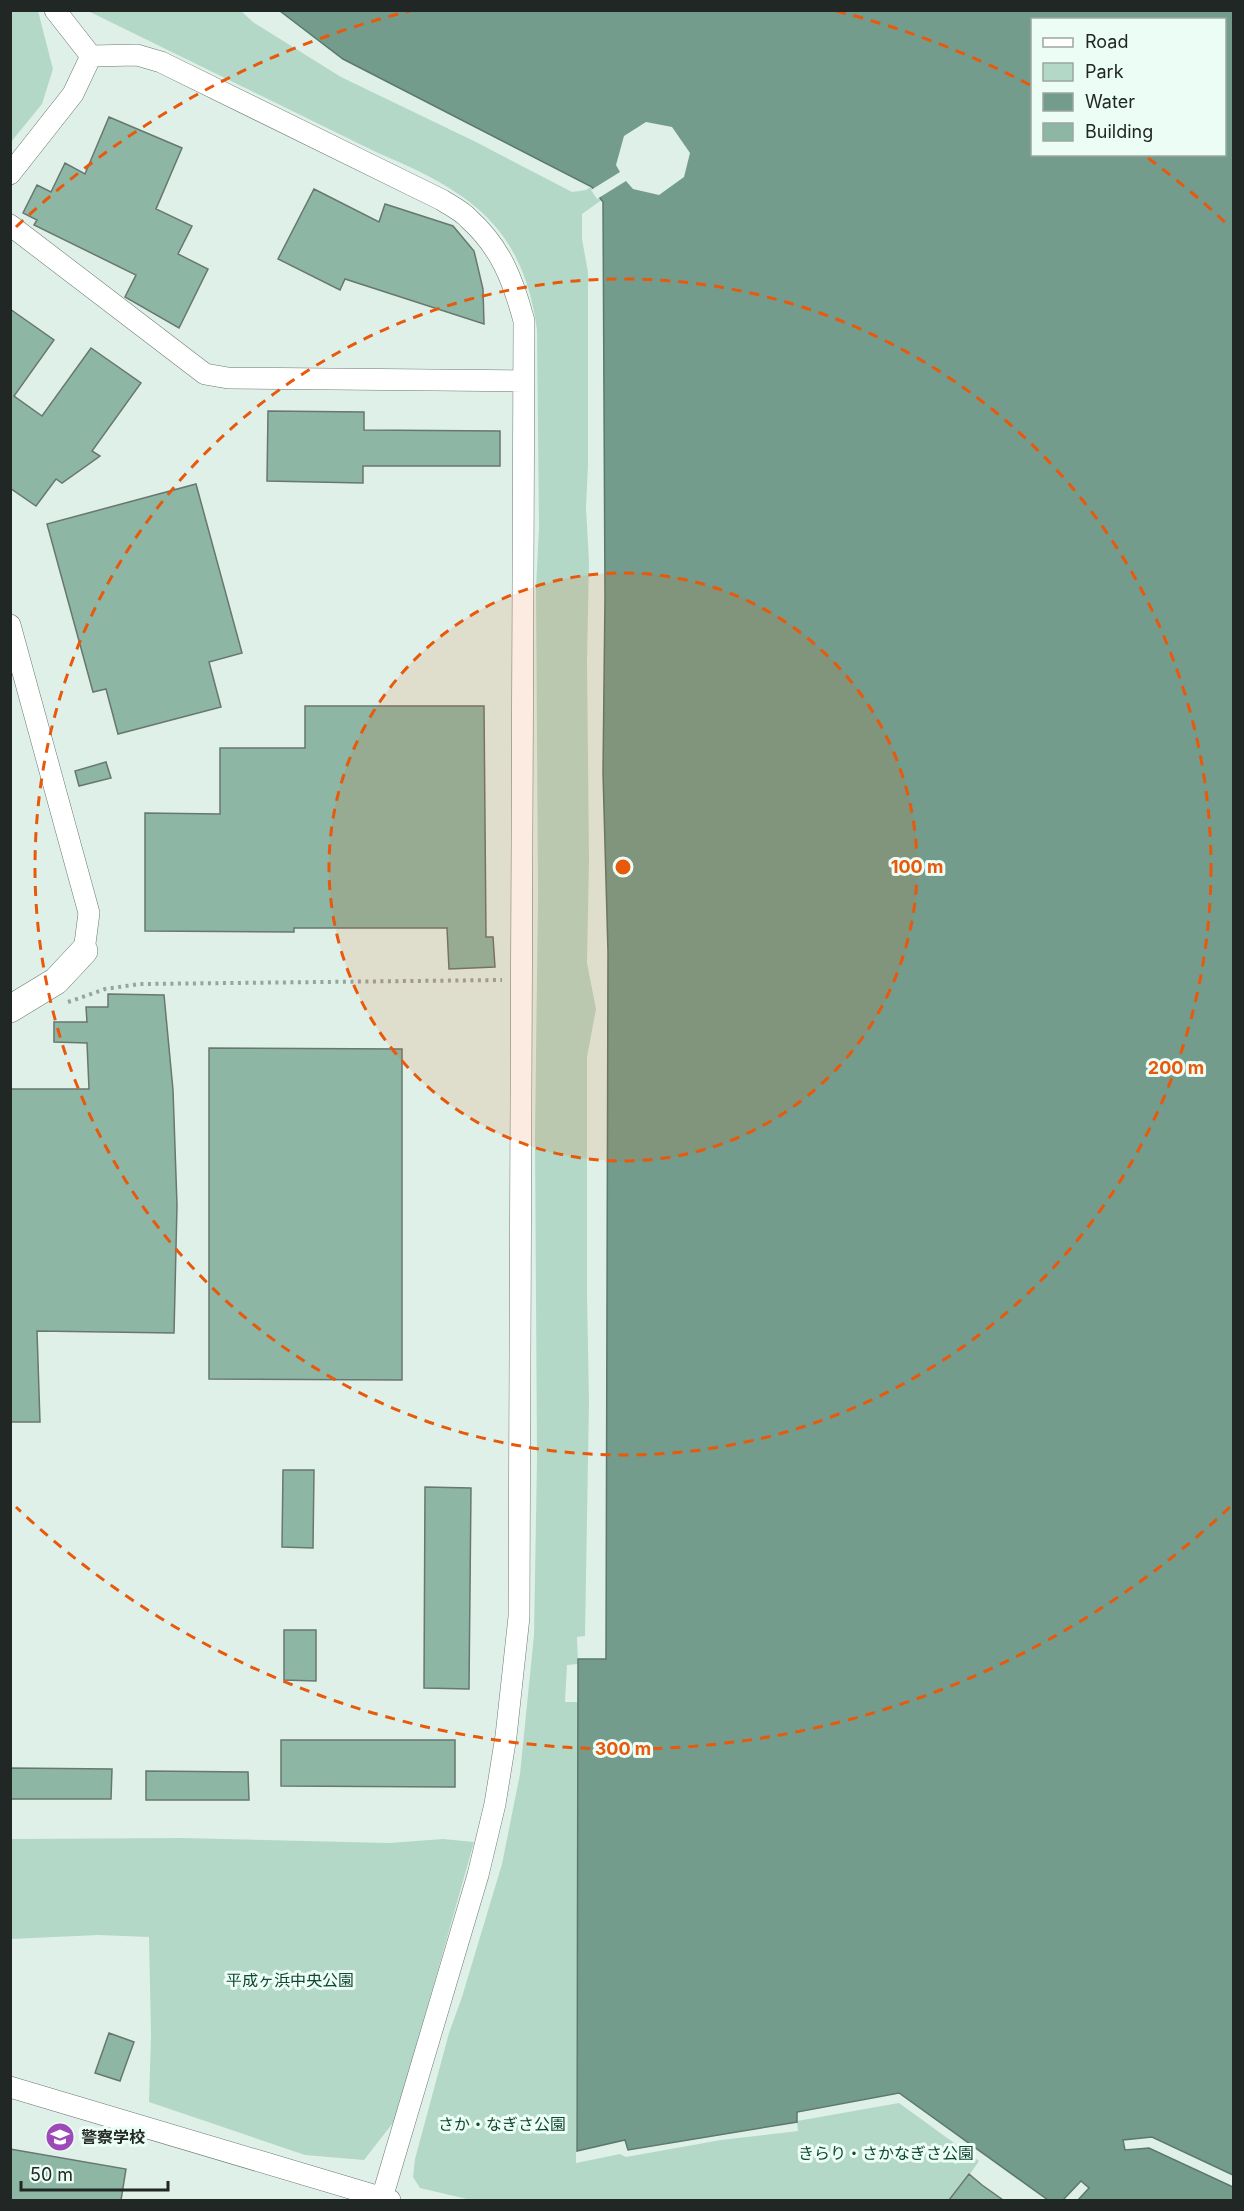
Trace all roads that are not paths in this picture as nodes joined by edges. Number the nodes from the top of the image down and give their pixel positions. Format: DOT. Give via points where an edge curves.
graph roads {
  1 [pos="55,10"];
  2 [pos="91,56"];
  3 [pos="10,174"];
  4 [pos="10,225"];
  5 [pos="523,381"];
  6 [pos="10,625"];
  7 [pos="84,951"];
  8 [pos="10,1010"];
  9 [pos="10,2087"];
  10 [pos="386,2199"];
  1 -- 2 [label="street"];
  2 -- 3 [label="street" via="73,94"];
  2 -- 5 [label="street" via="137,55 161,62 442,200 469,218 498,252 514,282 524,321"];
  4 -- 5 [label="street" via="205,374 228,378"];
  5 -- 10 [label="street" via="519,1617 495,1804"];
  6 -- 7 [label="street" via="89,913"];
  7 -- 8 [label="main road" via="56,981"];
  9 -- 10 [label="street"];
}
